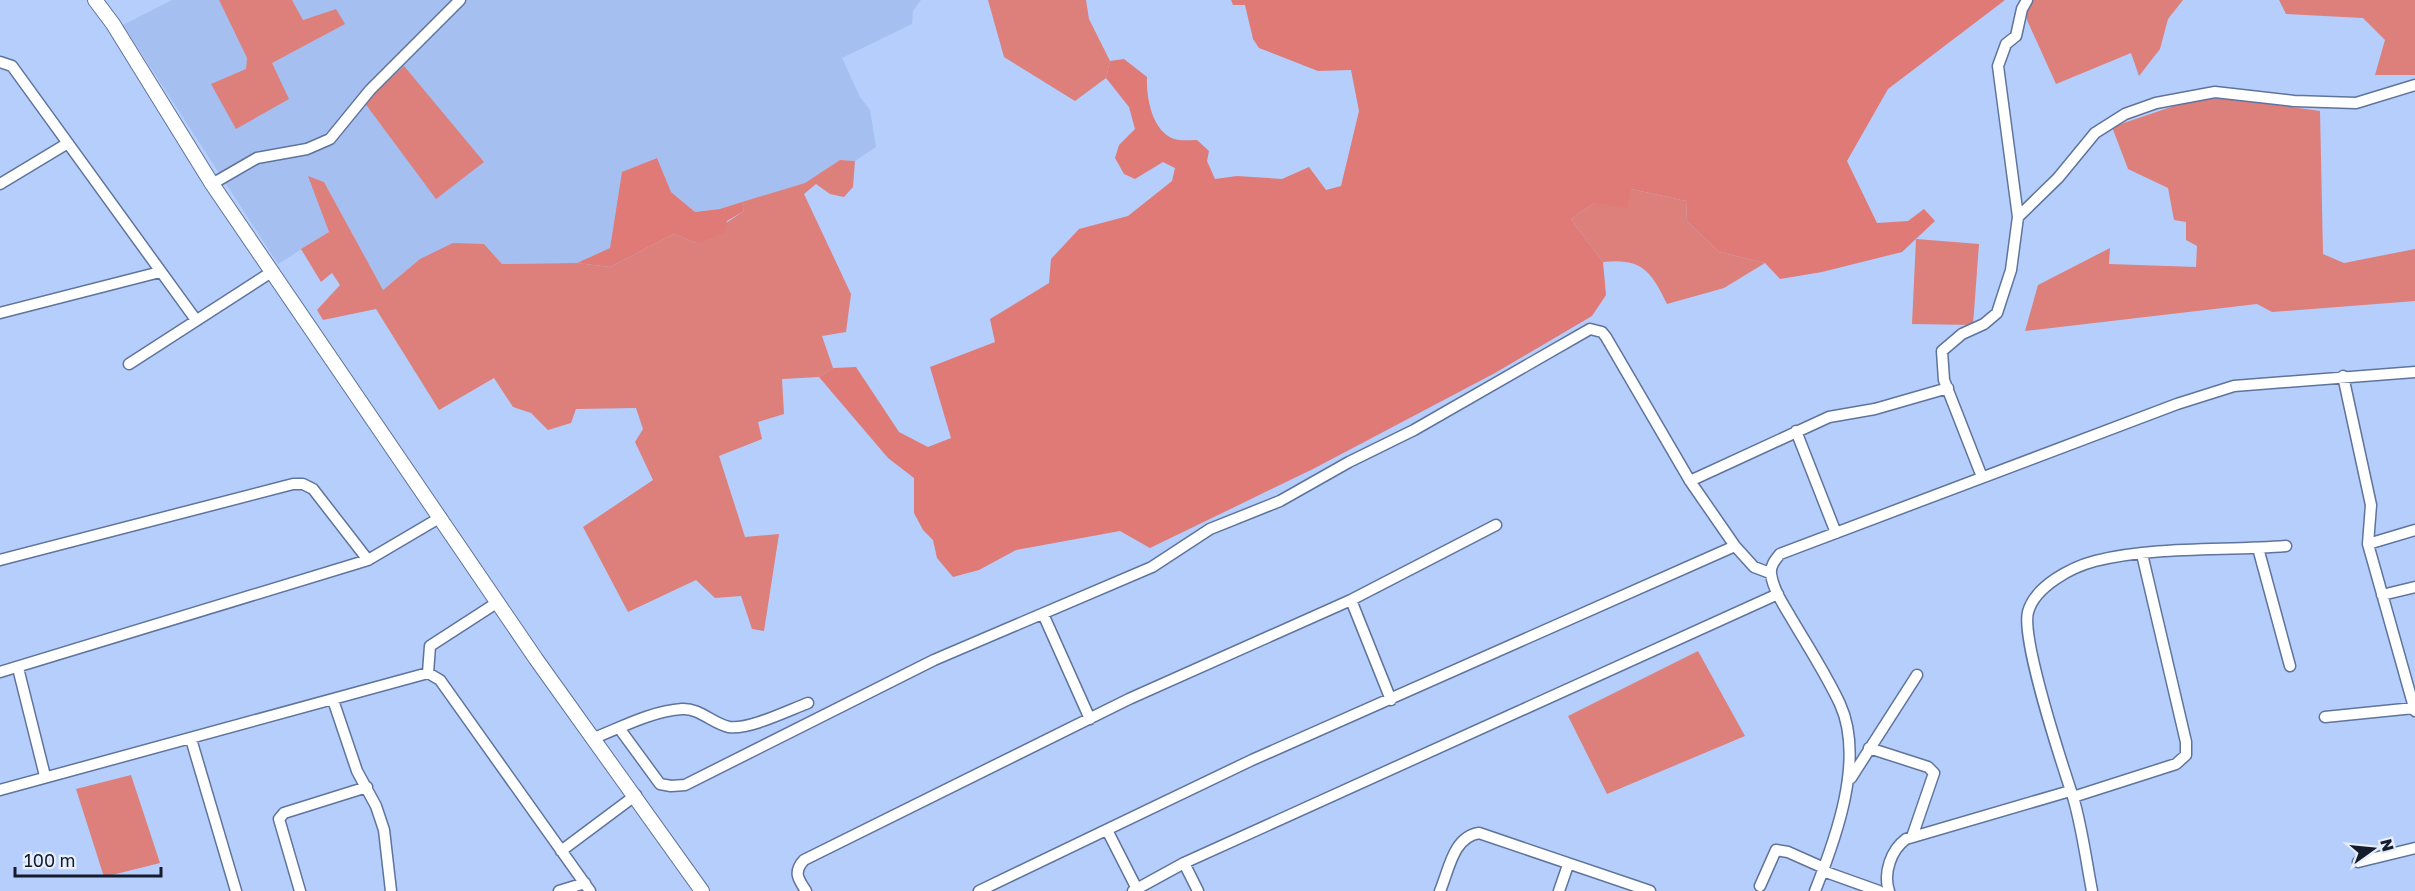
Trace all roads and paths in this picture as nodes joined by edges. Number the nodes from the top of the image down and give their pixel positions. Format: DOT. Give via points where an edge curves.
graph roads {
  1 [pos="95,0"];
  2 [pos="460,0"];
  3 [pos="2027,0"];
  4 [pos="0,62"];
  5 [pos="2415,85"];
  6 [pos="68,143"];
  7 [pos="0,184"];
  8 [pos="212,184"];
  9 [pos="2018,217"];
  10 [pos="273,271"];
  11 [pos="160,272"];
  12 [pos="0,313"];
  13 [pos="196,320"];
  14 [pos="129,364"];
  15 [pos="2415,372"];
  16 [pos="2343,376"];
  17 [pos="1947,388"];
  18 [pos="1796,431"];
  19 [pos="1982,477"];
  20 [pos="1690,481"];
  21 [pos="441,517"];
  22 [pos="1496,525"];
  23 [pos="2415,530"];
  24 [pos="1836,533"];
  25 [pos="2368,544"];
  26 [pos="1735,546"];
  27 [pos="2286,546"];
  28 [pos="2258,548"];
  29 [pos="2142,554"];
  30 [pos="0,560"];
  31 [pos="368,560"];
  32 [pos="1770,573"];
  33 [pos="2415,587"];
  34 [pos="1778,594"];
  35 [pos="2382,595"];
  36 [pos="1351,600"];
  37 [pos="498,602"];
  38 [pos="1043,614"];
  39 [pos="2290,666"];
  40 [pos="18,668"];
  41 [pos="0,672"];
  42 [pos="428,674"];
  43 [pos="1917,675"];
  44 [pos="2412,690"];
  45 [pos="333,700"];
  46 [pos="1391,700"];
  47 [pos="808,702"];
  48 [pos="2415,709"];
  49 [pos="2325,717"];
  50 [pos="1090,718"];
  51 [pos="619,728"];
  52 [pos="594,738"];
  53 [pos="191,739"];
  54 [pos="1869,748"];
  55 [pos="45,776"];
  56 [pos="1850,779"];
  57 [pos="367,787"];
  58 [pos="0,790"];
  59 [pos="2071,794"];
  60 [pos="636,795"];
  61 [pos="1107,830"];
  62 [pos="1912,837"];
  63 [pos="2415,848"];
  64 [pos="561,851"];
  65 [pos="2358,861"];
  66 [pos="1184,862"];
  67 [pos="1569,865"];
  68 [pos="1823,870"];
  69 [pos="1760,886"];
  70 [pos="587,887"];
  71 [pos="1135,890"];
  72 [pos="236,891"];
  73 [pos="300,891"];
  74 [pos="391,891"];
  75 [pos="559,891"];
  76 [pos="702,891"];
  77 [pos="806,891"];
  78 [pos="979,891"];
  79 [pos="1198,891"];
  80 [pos="1440,891"];
  81 [pos="1559,891"];
  82 [pos="1650,891"];
  83 [pos="1815,891"];
  84 [pos="1879,891"];
  85 [pos="1889,891"];
  86 [pos="2092,891"];
  1 -- 8 [label="street"];
  2 -- 8 [label="street" via="370,90 330,139 307,149 257,158"];
  3 -- 9 [label="street" via="2016,36 2006,44 1998,66"];
  4 -- 6 [label="street" via="12,66"];
  5 -- 9 [label="street" via="2356,103 2215,92 2156,103 2126,114 2095,133 2058,178"];
  6 -- 7 [label="street"];
  6 -- 11 [label="street"];
  8 -- 10 [label="street"];
  9 -- 17 [label="street" via="2011,270 1997,313 1941,351"];
  10 -- 13 [label="street"];
  10 -- 21 [label="street"];
  11 -- 12 [label="street"];
  11 -- 13 [label="street"];
  13 -- 14 [label="street"];
  15 -- 16 [label="street"];
  16 -- 19 [label="street" via="2234,386"];
  16 -- 25 [label="street" via="2371,505"];
  17 -- 18 [label="street" via="1875,409 1829,417"];
  17 -- 19 [label="street"];
  18 -- 20 [label="street"];
  18 -- 24 [label="street"];
  19 -- 24 [label="street"];
  20 -- 26 [label="street"];
  20 -- 38 [label="street" via="1606,337 1590,329 1280,501 1210,529 1152,567"];
  21 -- 31 [label="street"];
  21 -- 37 [label="street"];
  22 -- 36 [label="street"];
  23 -- 25 [label="street"];
  24 -- 32 [label="street" via="1780,554"];
  25 -- 35 [label="street"];
  26 -- 32 [label="street" via="1754,567"];
  26 -- 46 [label="street"];
  27 -- 28 [label="street"];
  28 -- 29 [label="street"];
  28 -- 39 [label="street"];
  29 -- 59 [label="street" via="2094,561 2066,573 2044,588 2028,613 2035,663"];
  29 -- 59 [label="street" via="2186,755 2176,764"];
  30 -- 31 [label="street" via="303,484 313,489"];
  31 -- 40 [label="street"];
  32 -- 34 [label="street"];
  33 -- 35 [label="street"];
  34 -- 56 [label="street" via="1840,706 1848,733"];
  34 -- 66 [label="street"];
  35 -- 44 [label="street"];
  36 -- 46 [label="street"];
  36 -- 50 [label="street"];
  37 -- 42 [label="street" via="430,646"];
  37 -- 52 [label="street"];
  38 -- 50 [label="street"];
  38 -- 51 [label="street" via="934,660 685,785 660,784"];
  40 -- 41 [label="street"];
  40 -- 55 [label="street"];
  42 -- 45 [label="street"];
  42 -- 64 [label="street" via="441,680"];
  43 -- 54 [label="street"];
  44 -- 48 [label="street"];
  45 -- 53 [label="street"];
  45 -- 57 [label="street" via="357,771"];
  46 -- 61 [label="street" via="1252,760"];
  47 -- 51 [label="street" via="745,726 730,727 702,713 683,709"];
  48 -- 49 [label="street"];
  50 -- 77 [label="street" via="804,860 797,877"];
  51 -- 52 [label="street"];
  52 -- 60 [label="street"];
  53 -- 55 [label="street"];
  53 -- 72 [label="street"];
  54 -- 56 [label="street"];
  54 -- 62 [label="street" via="1928,767 1934,773"];
  55 -- 58 [label="street"];
  56 -- 68 [label="street"];
  57 -- 73 [label="street" via="284,813 279,819"];
  57 -- 74 [label="street" via="384,830"];
  59 -- 62 [label="street"];
  59 -- 86 [label="street"];
  60 -- 64 [label="street"];
  60 -- 76 [label="street"];
  61 -- 71 [label="street"];
  61 -- 78 [label="street"];
  62 -- 85 [label="street" via="1899,845 1887,868"];
  63 -- 65 [label="street"];
  64 -- 70 [label="street"];
  66 -- 71 [label="street"];
  66 -- 79 [label="street"];
  67 -- 80 [label="street" via="1488,834 1474,834 1458,845"];
  67 -- 81 [label="street"];
  67 -- 82 [label="street"];
  68 -- 69 [label="street" via="1776,850"];
  68 -- 83 [label="street"];
  68 -- 84 [label="street"];
  70 -- 75 [label="street"];
}
